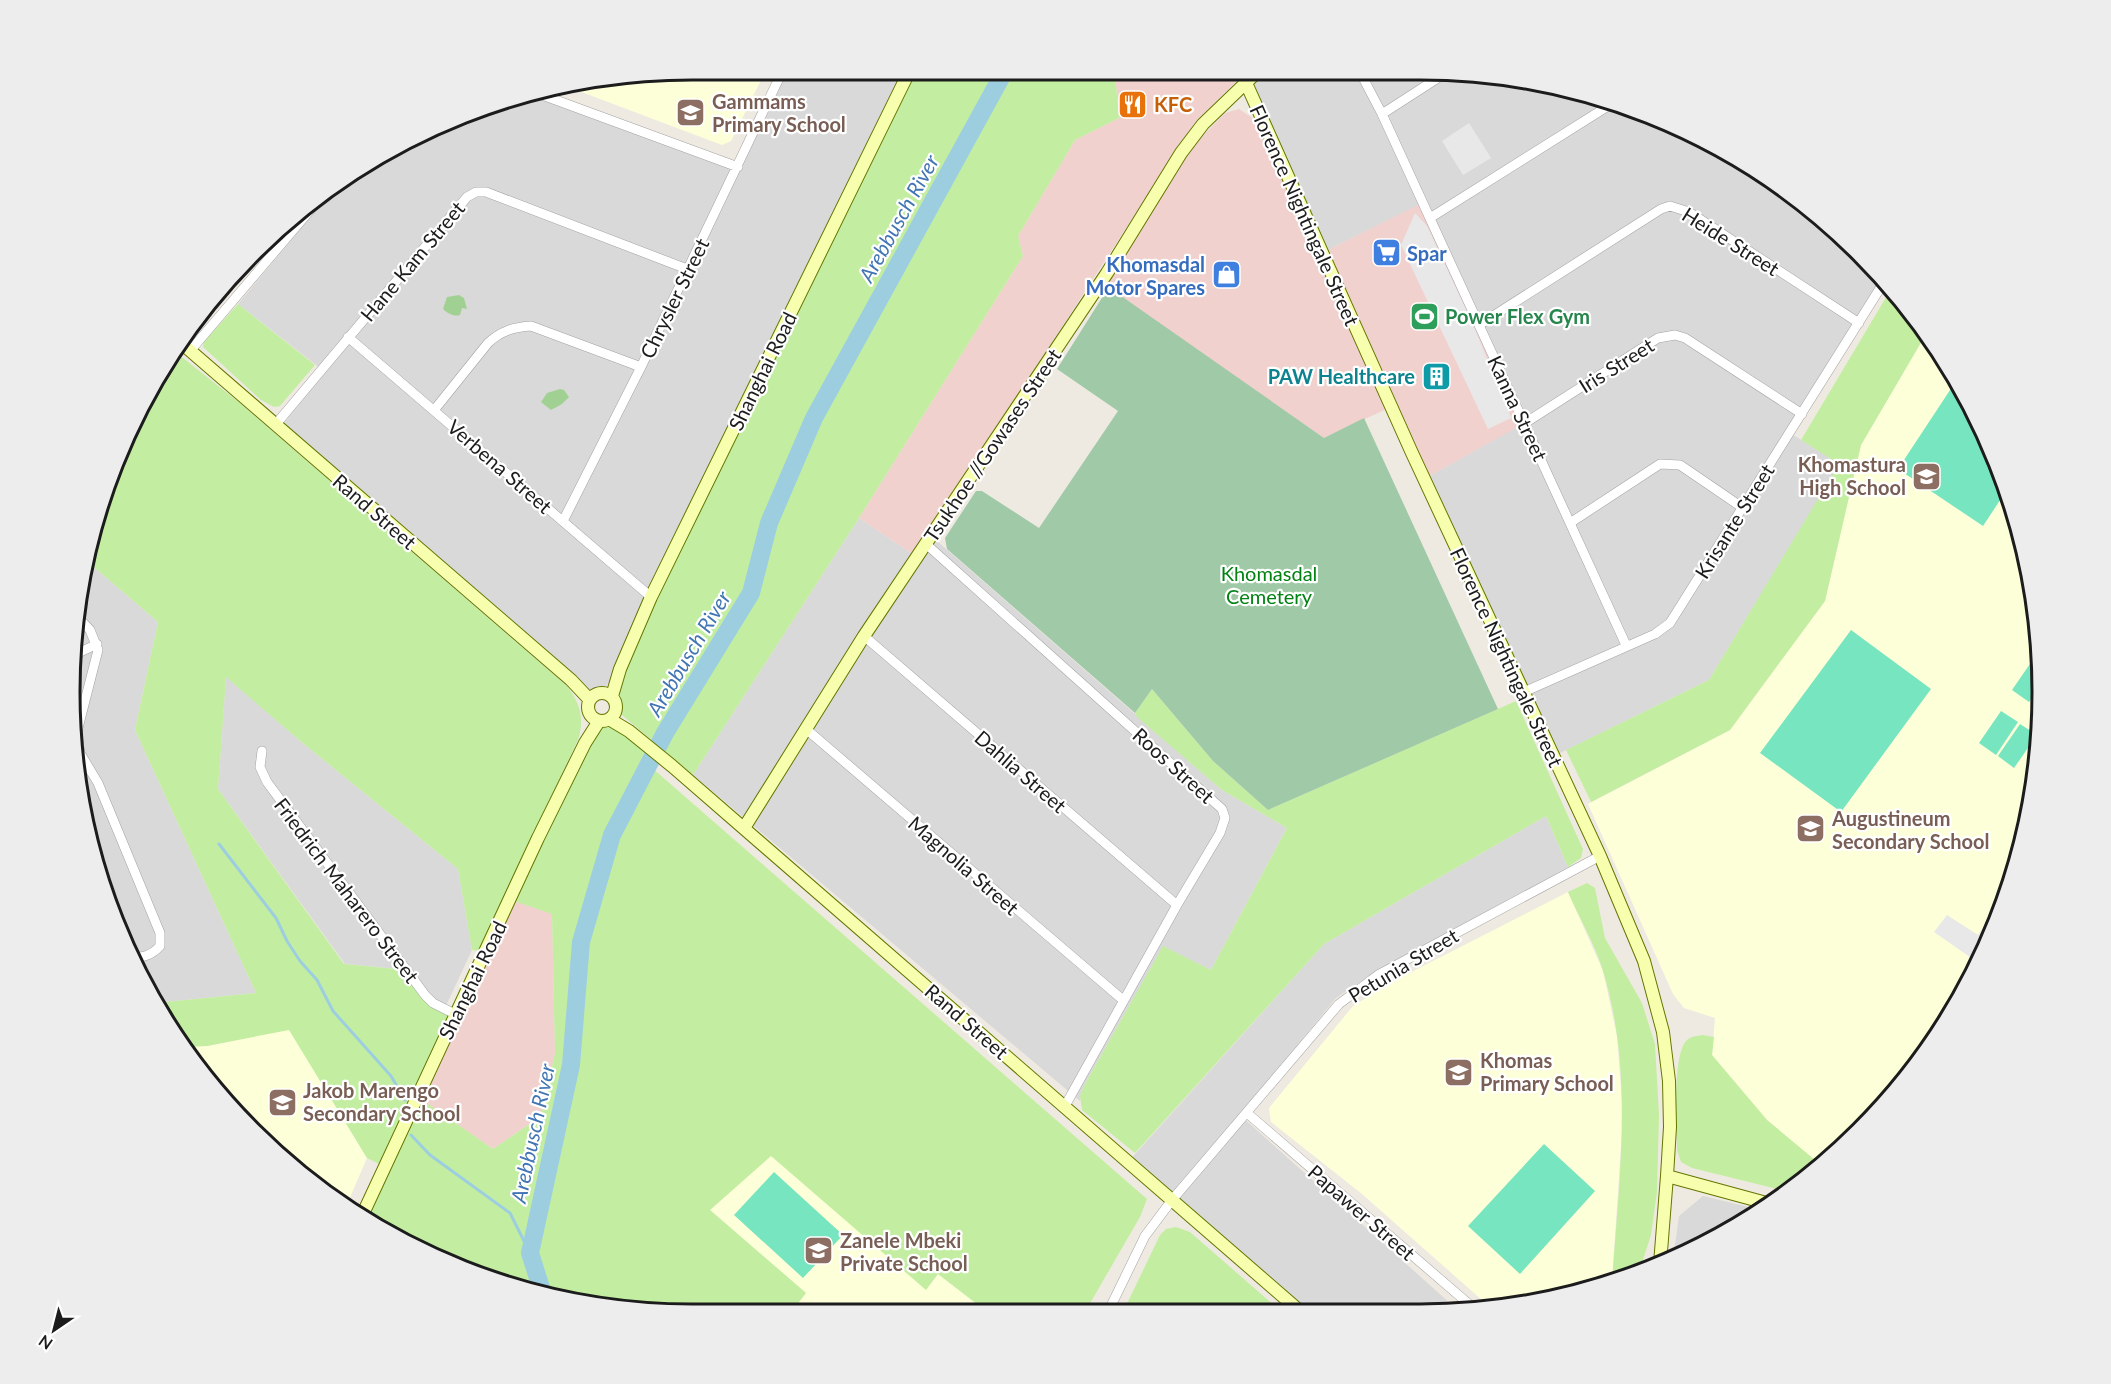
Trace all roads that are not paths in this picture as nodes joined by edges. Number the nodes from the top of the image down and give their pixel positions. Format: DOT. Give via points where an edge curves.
graph roads {
  1 [pos="778,80"];
  2 [pos="905,80"];
  3 [pos="1245,80"];
  4 [pos="1249,80"];
  5 [pos="1364,80"];
  6 [pos="1434,80"];
  7 [pos="547,97"];
  8 [pos="1604,108"];
  9 [pos="1382,114"];
  10 [pos="738,166"];
  11 [pos="1430,218"];
  12 [pos="302,220"];
  13 [pos="687,269"];
  14 [pos="1880,288"];
  15 [pos="1859,323"];
  16 [pos="1479,325"];
  17 [pos="348,337"];
  18 [pos="186,347"];
  19 [pos="190,351"];
  20 [pos="641,367"];
  21 [pos="435,409"];
  22 [pos="1802,414"];
  23 [pos="1524,423"];
  24 [pos="276,424"];
  25 [pos="1743,508"];
  26 [pos="563,520"];
  27 [pos="1570,523"];
  28 [pos="926,544"];
  29 [pos="651,597"];
  30 [pos="84,622"];
  31 [pos="864,636"];
  32 [pos="97,644"];
  33 [pos="1626,645"];
  34 [pos="81,652"];
  35 [pos="1524,692"];
  36 [pos="599,695"];
  37 [pos="603,716"];
  38 [pos="81,721"];
  39 [pos="806,729"];
  40 [pos="262,751"];
  41 [pos="84,765"];
  42 [pos="744,828"];
  43 [pos="1600,856"];
  44 [pos="1177,905"];
  45 [pos="140,957"];
  46 [pos="1123,1000"];
  47 [pos="455,1014"];
  48 [pos="1065,1106"];
  49 [pos="1247,1113"];
  50 [pos="1667,1176"];
  51 [pos="1172,1200"];
  52 [pos="1759,1201"];
  53 [pos="365,1209"];
  54 [pos="1660,1255"];
  55 [pos="1467,1302"];
  56 [pos="1112,1304"];
  57 [pos="1292,1304"];
  1 -- 10 [label="street, Chrysler Street"];
  2 -- 29 [label="street, Shanghai Road"];
  3 -- 28 [label="street, Tsukhoe //Gowases Street" via="1186,145 1107,273"];
  4 -- 35 [label="street, Florence Nightingale Street" via="1412,453"];
  5 -- 9 [label="street, Kanna Street"];
  6 -- 9 [label="street"];
  7 -- 10 [label="street"];
  8 -- 11 [label="street"];
  9 -- 11 [label="street, Kanna Street"];
  10 -- 13 [label="street, Chrysler Street"];
  11 -- 16 [label="street, Kanna Street"];
  12 -- 19 [label="street"];
  13 -- 17 [label="street, Hane Kam Street" via="486,192 476,192 467,197"];
  13 -- 20 [label="street, Chrysler Street"];
  14 -- 15 [label="street, Krisante Street"];
  15 -- 16 [label="street, Heide Street" via="1689,212 1670,206"];
  15 -- 22 [label="street, Krisante Street"];
  16 -- 23 [label="street, Kanna Street"];
  17 -- 21 [label="street, Verbena Street"];
  17 -- 24 [label="street, Hane Kam Street"];
  18 -- 19 [label="street, Rand Street"];
  19 -- 24 [label="street, Rand Street"];
  20 -- 21 [label="street" via="531,326 520,327 497,334"];
  20 -- 26 [label="street, Chrysler Street"];
  21 -- 26 [label="street, Verbena Street"];
  22 -- 23 [label="street, Iris Street" via="1675,335 1658,338"];
  22 -- 25 [label="street, Krisante Street"];
  23 -- 27 [label="street, Kanna Street"];
  24 -- 36 [label="street, Rand Street" via="571,680"];
  25 -- 27 [label="street" via="1680,465 1660,464"];
  25 -- 33 [label="street, Krisante Street" via="1670,623 1655,634"];
  26 -- 29 [label="street, Verbena Street"];
  27 -- 33 [label="street, Kanna Street"];
  28 -- 31 [label="street, Tsukhoe //Gowases Street"];
  28 -- 44 [label="street, Roos Street" via="1222,808 1225,818 1220,833"];
  29 -- 36 [label="street, Shanghai Road" via="620,669"];
  30 -- 32 [label="street"];
  31 -- 39 [label="street, Tsukhoe //Gowases Street"];
  31 -- 44 [label="street, Dahlia Street"];
  32 -- 34 [label="street"];
  32 -- 38 [label="street"];
  33 -- 35 [label="street, Krisante Street"];
  35 -- 43 [label="street, Florence Nightingale Street"];
  36 -- 37 [label="street" via="615,703"];
  36 -- 37 [label="street" via="587,710"];
  37 -- 42 [label="street, Rand Street" via="631,732"];
  37 -- 47 [label="street, Shanghai Road" via="585,742"];
  39 -- 42 [label="street, Tsukhoe //Gowases Street"];
  39 -- 46 [label="street, Magnolia Street"];
  40 -- 47 [label="street, Friedrich Maharero Street" via="260,767 267,782 425,994 433,1003"];
  41 -- 45 [label="street" via="98,783 160,933 156,951"];
  42 -- 48 [label="street, Rand Street"];
  43 -- 49 [label="street, Petunia Street" via="1385,971 1349,995"];
  43 -- 50 [label="street, Florence Nightingale Street" via="1644,961 1663,1032 1670,1106"];
  44 -- 46 [label="street, Roos Street"];
  46 -- 48 [label="street, Roos Street"];
  47 -- 53 [label="street, Shanghai Road"];
  48 -- 51 [label="street, Rand Street"];
  49 -- 51 [label="street, Petunia Street"];
  49 -- 55 [label="street, Papawer Street"];
  50 -- 52 [label="street"];
  50 -- 54 [label="street, Florence Nightingale Street"];
  51 -- 56 [label="street, Petunia Street" via="1145,1236"];
  51 -- 57 [label="street, Rand Street"];
}
